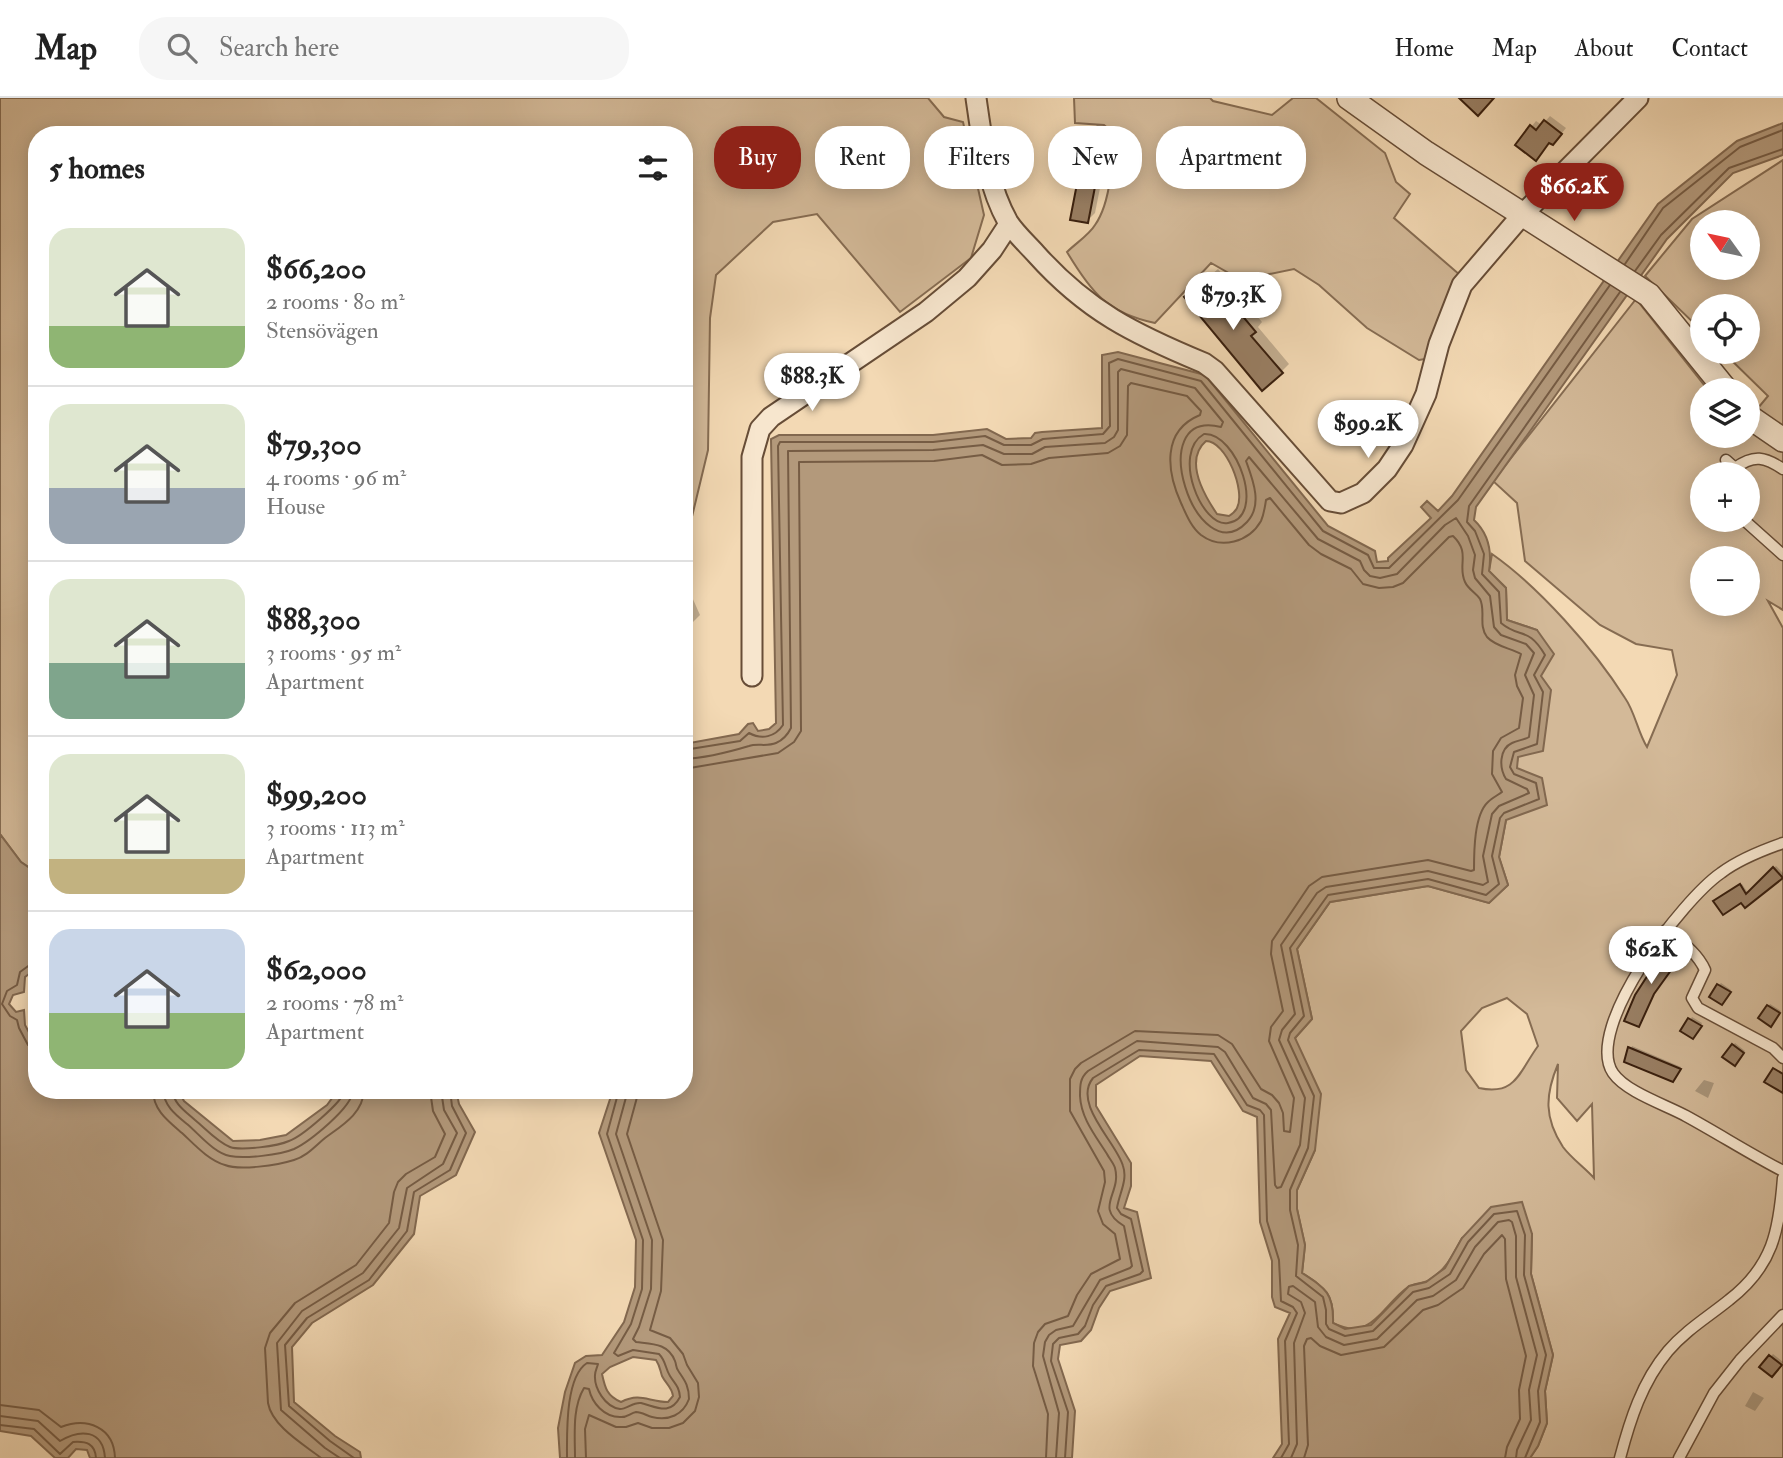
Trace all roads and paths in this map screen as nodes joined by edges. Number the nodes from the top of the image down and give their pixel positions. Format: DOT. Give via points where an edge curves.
graph roads {
  1 [pos="976,98"];
  2 [pos="1349,98"];
  3 [pos="1638,98"];
  4 [pos="1522,215"];
  5 [pos="1009,223"];
  6 [pos="1716,378"];
  7 [pos="1760,424"];
  8 [pos="1783,439"];
  9 [pos="1744,462"];
  10 [pos="1783,469"];
  11 [pos="1757,532"];
  12 [pos="1783,555"];
  13 [pos="752,676"];
  14 [pos="1783,843"];
  15 [pos="1666,930"];
  16 [pos="1783,1058"];
  17 [pos="1783,1171"];
  18 [pos="1783,1178"];
  19 [pos="1783,1315"];
  20 [pos="1620,1458"];
  21 [pos="1679,1458"];
  1 -- 5 [label="street" via="984,155"];
  2 -- 4 [label="street"];
  3 -- 4 [label="street"];
  4 -- 5 [label="street" via="1462,285 1453,302 1426,394 1403,444 1387,469 1363,492 1341,503 1330,501 1215,371 1136,334 1094,307 1063,283"];
  4 -- 6 [label="street" via="1649,295"];
  5 -- 13 [label="street" via="980,264 947,295 872,351 777,411 760,429 752,457"];
  7 -- 8 [label="street"];
  9 -- 10 [label="lane" via="1758,457"];
  11 -- 12 [label="lane"];
  14 -- 15 [label="lane" via="1721,873"];
  15 -- 16 [label="lane" via="1701,960 1705,970 1692,998 1698,1008 1773,1048"];
  15 -- 17 [label="lane" via="1616,1012 1606,1055 1609,1066 1627,1086"];
  18 -- 20 [label="lane" via="1772,1247 1755,1276 1666,1354 1645,1385"];
  19 -- 21 [label="lane" via="1714,1393"];
}
